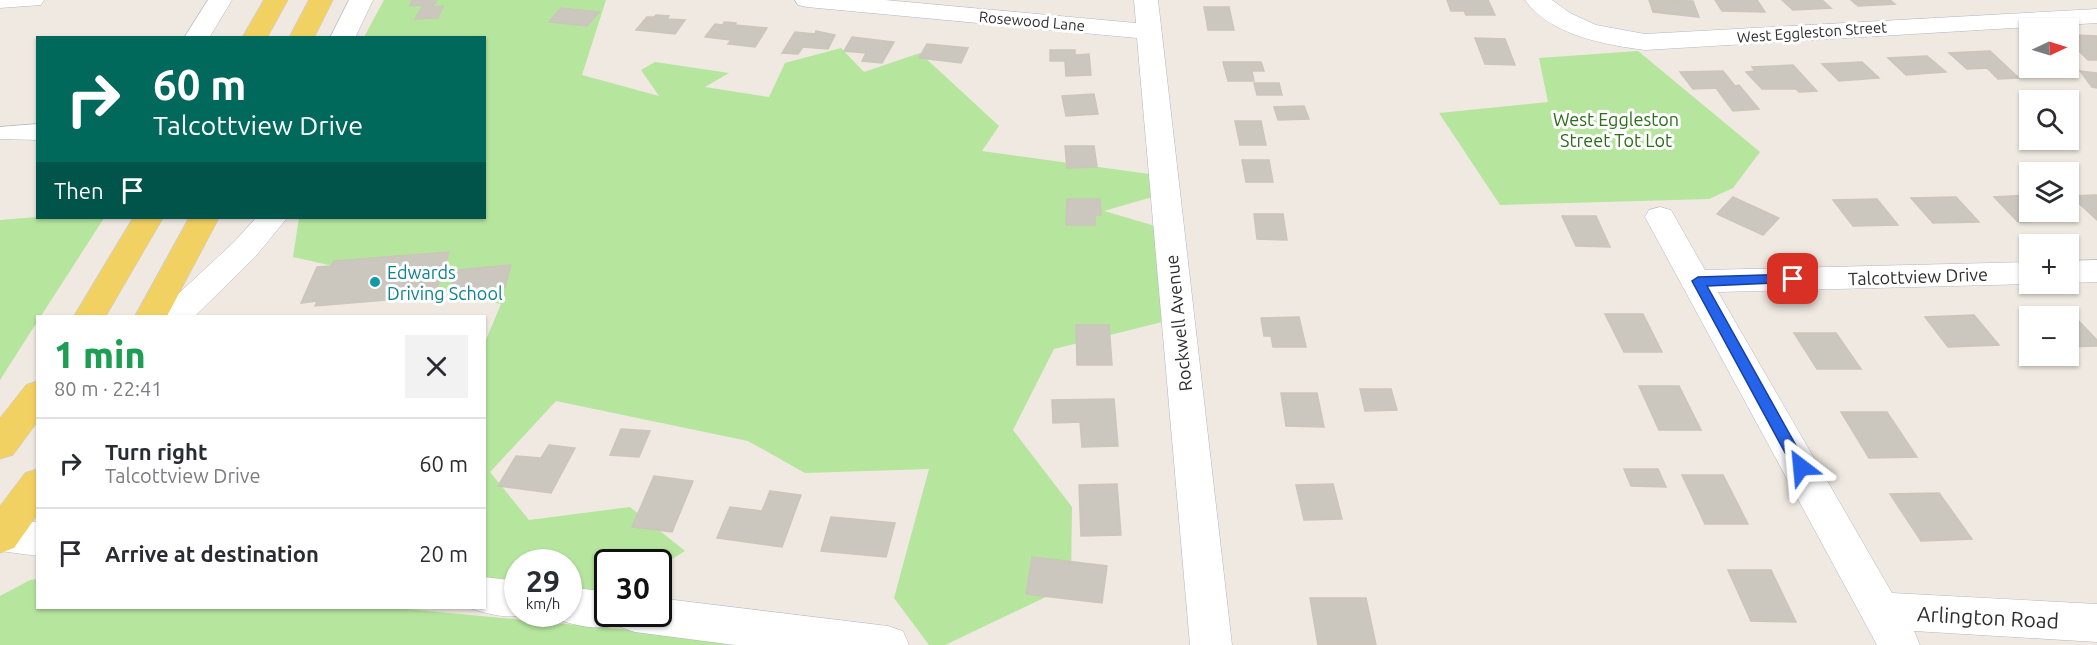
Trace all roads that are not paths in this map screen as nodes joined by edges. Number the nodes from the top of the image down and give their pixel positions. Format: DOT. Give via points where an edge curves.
graph roads {
  1 [pos="32,0"];
  2 [pos="220,0"];
  3 [pos="276,0"];
  4 [pos="321,0"];
  5 [pos="361,0"];
  6 [pos="807,0"];
  7 [pos="1146,0"];
  8 [pos="1538,0"];
  9 [pos="0,2"];
  10 [pos="2097,16"];
  11 [pos="1149,32"];
  12 [pos="196,36"];
  13 [pos="255,36"];
  14 [pos="302,36"];
  15 [pos="343,36"];
  16 [pos="36,132"];
  17 [pos="8,133"];
  18 [pos="1660,217"];
  19 [pos="147,219"];
  20 [pos="203,219"];
  21 [pos="271,219"];
  22 [pos="2097,271"];
  23 [pos="2079,272"];
  24 [pos="2019,273"];
  25 [pos="1698,281"];
  26 [pos="91,315"];
  27 [pos="152,315"];
  28 [pos="176,315"];
  29 [pos="36,397"];
  30 [pos="0,445"];
  31 [pos="36,488"];
  32 [pos="10,536"];
  33 [pos="486,595"];
  34 [pos="504,597"];
  35 [pos="672,619"];
  36 [pos="2097,623"];
  37 [pos="1889,628"];
  38 [pos="888,645"];
  39 [pos="1211,645"];
  1 -- 9 [label="street"];
  2 -- 12 [label="street"];
  3 -- 13 [label="main road"];
  4 -- 14 [label="main road"];
  5 -- 15 [label="street"];
  6 -- 11 [label="street, Rosewood Lane"];
  7 -- 11 [label="street, Rockwell Avenue"];
  8 -- 10 [label="street, West Eggleston Street" via="1561,18 1587,30 1645,42"];
  11 -- 39 [label="street, Rockwell Avenue"];
  16 -- 17 [label="street"];
  18 -- 25 [label="street"];
  19 -- 26 [label="main road"];
  20 -- 27 [label="main road"];
  21 -- 28 [label="street"];
  22 -- 23 [label="street"];
  24 -- 25 [label="street, Talcottview Drive"];
  25 -- 37 [label="street"];
  29 -- 30 [label="main road"];
  31 -- 32 [label="main road"];
  33 -- 34 [label="street"];
  35 -- 38 [label="street"];
  36 -- 37 [label="street, Arlington Road"];
}
